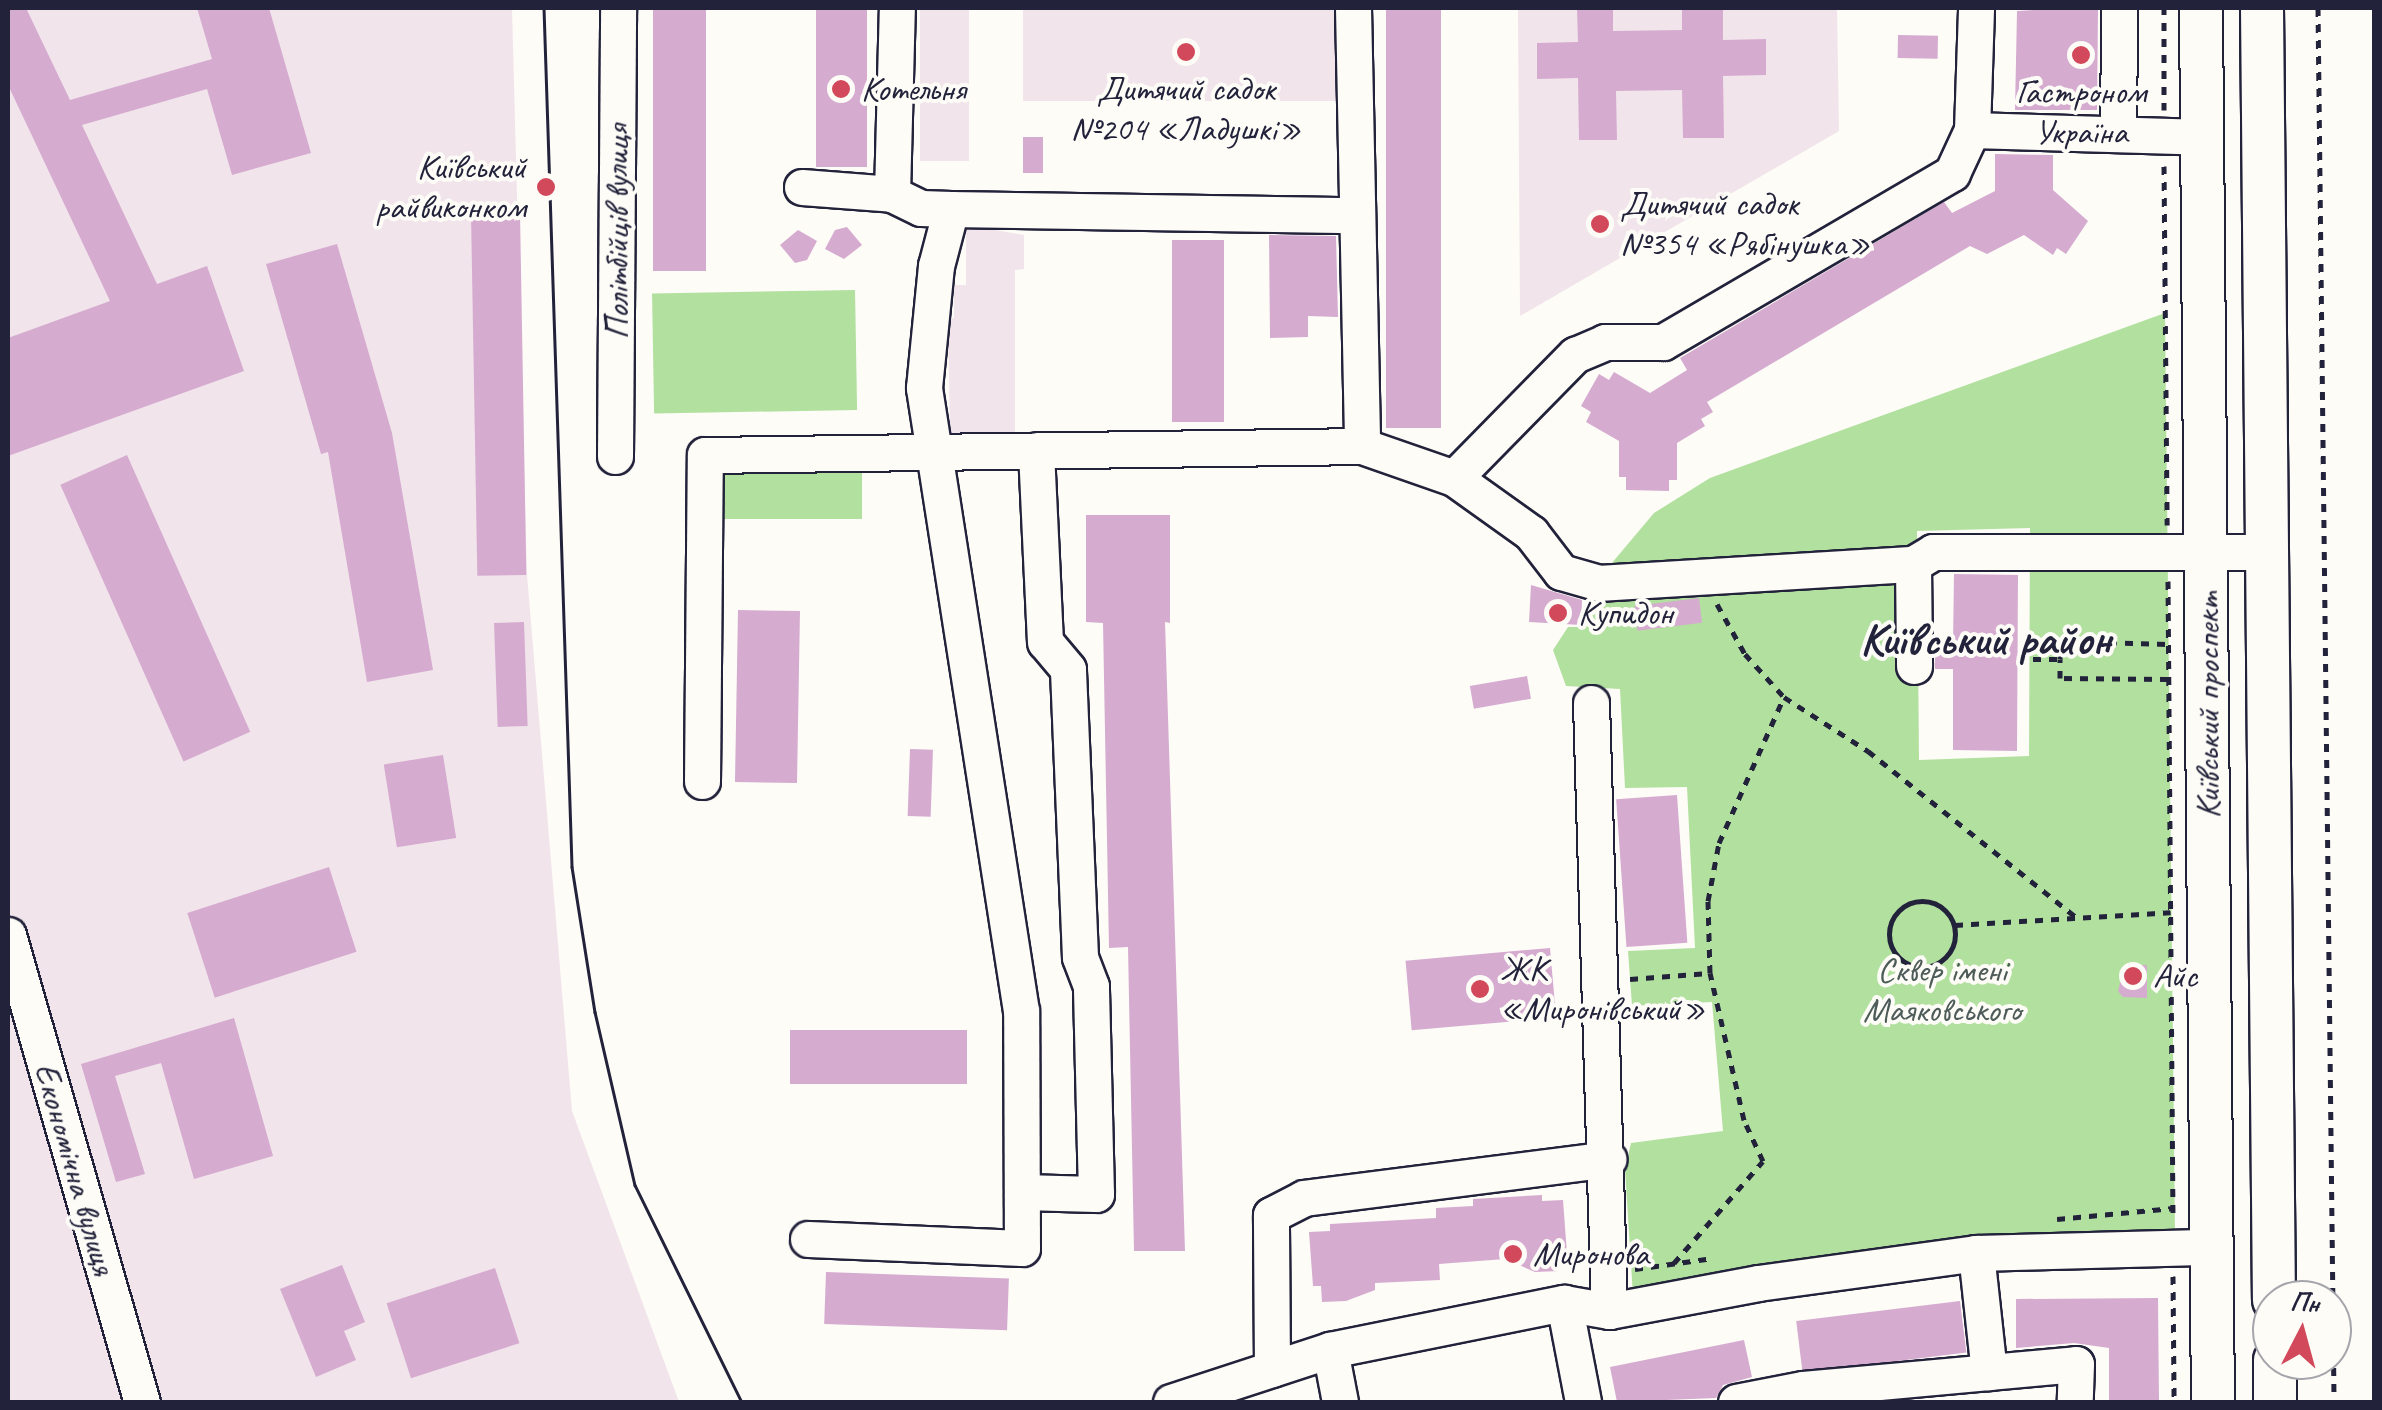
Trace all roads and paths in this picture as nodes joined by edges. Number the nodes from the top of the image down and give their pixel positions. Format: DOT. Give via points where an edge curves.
graph roads {
  1 [pos="618,8"];
  2 [pos="896,8"];
  3 [pos="1353,8"];
  4 [pos="1976,8"];
  5 [pos="2119,8"];
  6 [pos="2164,8"];
  7 [pos="2201,8"];
  8 [pos="2262,8"];
  9 [pos="2318,8"];
  10 [pos="1972,130"];
  11 [pos="2118,134"];
  12 [pos="2183,136"];
  13 [pos="802,187"];
  14 [pos="892,194"];
  15 [pos="950,209"];
  16 [pos="1354,215"];
  17 [pos="1362,446"];
  18 [pos="1036,450"];
  19 [pos="932,452"];
  20 [pos="615,456"];
  21 [pos="1454,478"];
  22 [pos="2187,551"];
  23 [pos="2267,552"];
  24 [pos="1913,564"];
  25 [pos="1702,576"];
  26 [pos="2168,644"];
  27 [pos="2018,659"];
  28 [pos="2060,659"];
  29 [pos="1914,666"];
  30 [pos="2169,679"];
  31 [pos="1784,698"];
  32 [pos="1591,703"];
  33 [pos="702,781"];
  34 [pos="2171,912"];
  35 [pos="2076,918"];
  36 [pos="1955,925"];
  37 [pos="8,935"];
  38 [pos="1710,973"];
  39 [pos="1602,982"];
  40 [pos="1608,1159"];
  41 [pos="1022,1192"];
  42 [pos="808,1240"];
  43 [pos="2192,1247"];
  44 [pos="1976,1254"];
  45 [pos="1674,1263"];
  46 [pos="2274,1280"];
  47 [pos="1564,1303"];
  48 [pos="1609,1311"];
  49 [pos="1330,1350"];
  50 [pos="1272,1369"];
  51 [pos="1989,1372"];
  52 [pos="142,1402"];
  53 [pos="1172,1402"];
  54 [pos="1340,1402"];
  55 [pos="1583,1402"];
  56 [pos="1736,1402"];
  57 [pos="2075,1402"];
  58 [pos="2174,1402"];
  59 [pos="2213,1402"];
  60 [pos="2334,1402"];
  1 -- 20 [label="street, Політбійців вулиця"];
  2 -- 14 [label="street"];
  3 -- 16 [label="street"];
  4 -- 10 [label="street"];
  5 -- 11 [label="street"];
  6 -- 12 [label="path"];
  7 -- 12 [label="main road, Київський проспект"];
  8 -- 23 [label="main road, Київський проспект"];
  9 -- 60 [label="path"];
  10 -- 11 [label="street"];
  10 -- 21 [label="street" via="1952,173 1929,189 1680,332 1648,346 1605,342 1575,355"];
  11 -- 12 [label="street"];
  12 -- 22 [label="main road, Київський проспект"];
  12 -- 22 [label="path"];
  13 -- 14 [label="street"];
  14 -- 15 [label="street" via="921,208"];
  15 -- 16 [label="street"];
  15 -- 19 [label="street" via="936,266 924,388"];
  16 -- 17 [label="street"];
  17 -- 18 [label="street"];
  17 -- 21 [label="street"];
  18 -- 19 [label="street"];
  18 -- 41 [label="street" via="1044,642 1068,669 1080,957 1092,986 1096,1194"];
  19 -- 33 [label="street" via="705,455"];
  19 -- 41 [label="street" via="1021,1012"];
  21 -- 25 [label="street" via="1532,533 1562,572 1598,583"];
  22 -- 23 [label="street"];
  22 -- 24 [label="street" via="1932,552"];
  22 -- 26 [label="path"];
  22 -- 43 [label="main road, Київський проспект"];
  23 -- 46 [label="main road, Київський проспект"];
  24 -- 25 [label="street"];
  24 -- 29 [label="street"];
  25 -- 31 [label="path" via="1744,654"];
  26 -- 28 [label="path" via="2060,642"];
  26 -- 30 [label="path"];
  27 -- 28 [label="path"];
  28 -- 30 [label="path" via="2060,678"];
  30 -- 34 [label="path"];
  31 -- 35 [label="path" via="1868,751"];
  31 -- 38 [label="path" via="1719,842 1708,901"];
  32 -- 39 [label="street"];
  34 -- 35 [label="path"];
  34 -- 43 [label="path"];
  35 -- 36 [label="path"];
  36 -- 36 [label="path" via="1947,956 1927,967 1905,962 1890,944 1891,922 1913,902 1943,907"];
  37 -- 52 [label="street, Економічна вулиця"];
  38 -- 39 [label="path"];
  38 -- 45 [label="path" via="1744,1120 1763,1161"];
  39 -- 40 [label="street"];
  40 -- 48 [label="street"];
  40 -- 50 [label="street" via="1304,1198 1280,1209 1266,1226"];
  41 -- 42 [label="street" via="1022,1248"];
  43 -- 44 [label="street"];
  43 -- 58 [label="path"];
  43 -- 59 [label="main road, Київський проспект"];
  44 -- 48 [label="street" via="1758,1282"];
  44 -- 51 [label="street"];
  47 -- 48 [label="street"];
  47 -- 49 [label="street"];
  47 -- 55 [label="street"];
  49 -- 50 [label="street"];
  49 -- 54 [label="street"];
  50 -- 53 [label="street"];
  51 -- 56 [label="street" via="1802,1389"];
  51 -- 57 [label="street" via="2076,1364"];
}
